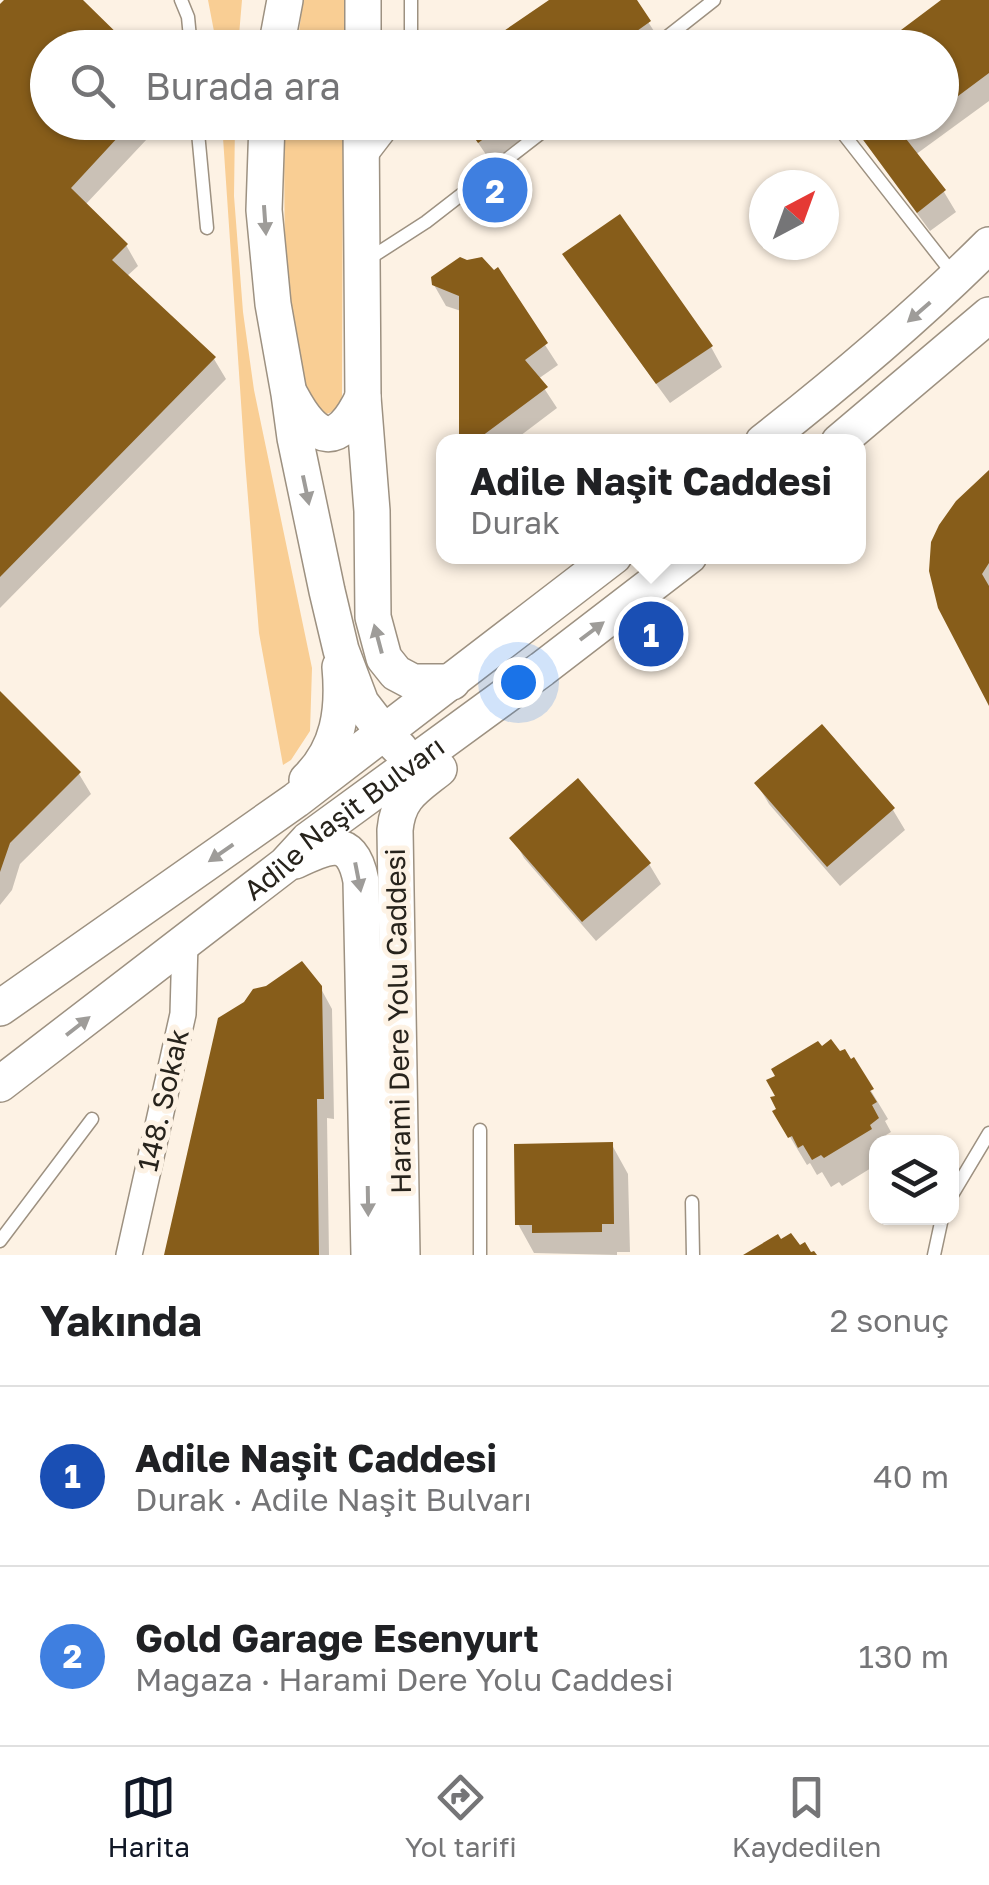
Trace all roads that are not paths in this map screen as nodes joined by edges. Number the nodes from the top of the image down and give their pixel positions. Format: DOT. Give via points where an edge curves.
graph roads {
  1 [pos="182,0"];
  2 [pos="363,0"];
  3 [pos="412,0"];
  4 [pos="714,0"];
  5 [pos="189,30"];
  6 [pos="362,30"];
  7 [pos="411,30"];
  8 [pos="675,30"];
  9 [pos="199,140"];
  10 [pos="266,140"];
  11 [pos="362,140"];
  12 [pos="385,140"];
  13 [pos="532,140"];
  14 [pos="848,140"];
  15 [pos="361,172"];
  16 [pos="206,228"];
  17 [pos="989,245"];
  18 [pos="360,264"];
  19 [pos="956,278"];
  20 [pos="989,316"];
  21 [pos="289,394"];
  22 [pos="363,397"];
  23 [pos="773,434"];
  24 [pos="849,434"];
  25 [pos="604,564"];
  26 [pos="680,564"];
  27 [pos="338,636"];
  28 [pos="542,669"];
  29 [pos="452,682"];
  30 [pos="385,734"];
  31 [pos="429,752"];
  32 [pos="258,827"];
  33 [pos="285,866"];
  34 [pos="185,944"];
  35 [pos="0,1008"];
  36 [pos="0,1084"];
  37 [pos="92,1119"];
  38 [pos="480,1130"];
  39 [pos="989,1133"];
  40 [pos="959,1182"];
  41 [pos="692,1202"];
  42 [pos="940,1225"];
  43 [pos="0,1241"];
  44 [pos="128,1255"];
  45 [pos="369,1255"];
  46 [pos="402,1255"];
  47 [pos="480,1255"];
  48 [pos="693,1255"];
  49 [pos="934,1255"];
  1 -- 5 [label="lane"];
  2 -- 6 [label="main road"];
  3 -- 7 [label="lane"];
  4 -- 8 [label="lane"];
  9 -- 16 [label="lane"];
  10 -- 21 [label="main road, one-way" via="272,304"];
  11 -- 15 [label="main road"];
  12 -- 15 [label="lane"];
  13 -- 18 [label="lane"];
  14 -- 19 [label="lane"];
  15 -- 18 [label="main road"];
  17 -- 19 [label="main road"];
  18 -- 22 [label="main road"];
  19 -- 23 [label="main road, one-way"];
  20 -- 24 [label="main road"];
  21 -- 22 [label="main road" via="304,421 332,434 354,416"];
  21 -- 27 [label="main road, one-way"];
  29 -- 22 [label="main road, one-way" via="414,682 396,673 380,648"];
  25 -- 29 [label="main road, Adile Naşit Bulvarı"];
  28 -- 26 [label="main road, Adile Naşit Bulvarı, one-way"];
  27 -- 30 [label="main road" via="361,703"];
  27 -- 32 [label="main road" via="342,692 334,743 315,772"];
  28 -- 31 [label="main road, Adile Naşit Bulvarı"];
  28 -- 46 [label="main road, Harami Dere Yolu Caddesi" via="482,736 403,800 397,813"];
  29 -- 30 [label="main road, Adile Naşit Bulvarı"];
  30 -- 31 [label="main road" via="407,754"];
  30 -- 32 [label="main road, Adile Naşit Bulvarı"];
  31 -- 33 [label="main road, Adile Naşit Bulvarı" via="308,840"];
  32 -- 35 [label="main road, Adile Naşit Bulvarı, one-way"];
  33 -- 34 [label="main road, Adile Naşit Bulvarı"];
  33 -- 45 [label="main road, Harami Dere Yolu Caddesi, one-way" via="330,845 344,848 358,864"];
  36 -- 34 [label="main road, Adile Naşit Bulvarı, one-way"];
  34 -- 44 [label="street, 148. Sokak" via="182,1014"];
  37 -- 43 [label="lane"];
  38 -- 47 [label="lane"];
  39 -- 40 [label="lane"];
  41 -- 48 [label="lane"];
  42 -- 49 [label="lane"];
}
